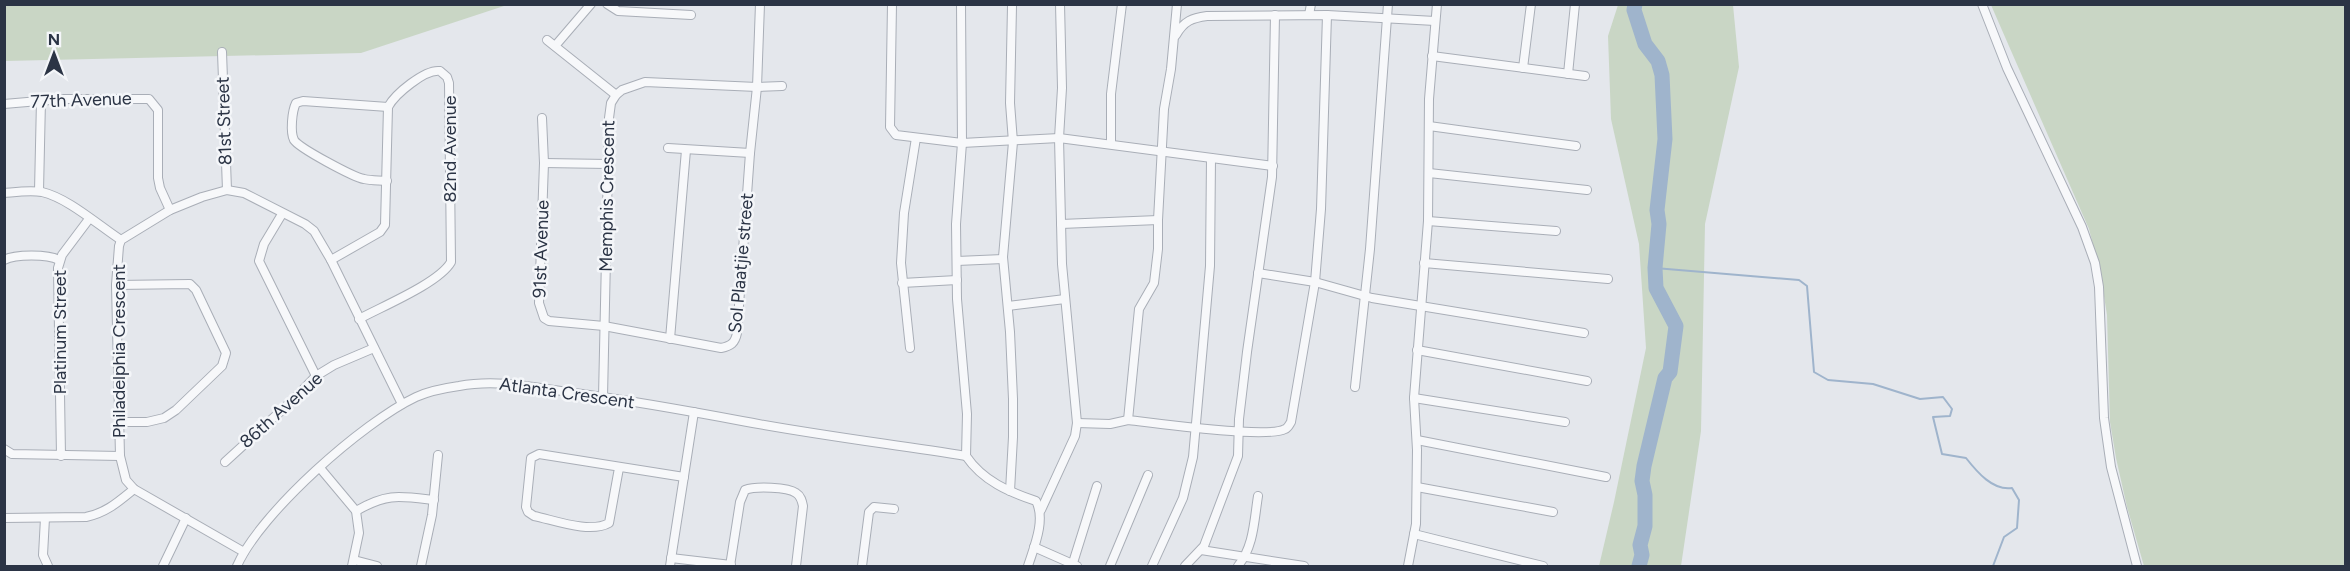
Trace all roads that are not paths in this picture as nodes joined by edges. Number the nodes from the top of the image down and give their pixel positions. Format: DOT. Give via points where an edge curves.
graph roads {
  1 [pos="591,4"];
  2 [pos="607,4"];
  3 [pos="760,4"];
  4 [pos="892,4"];
  5 [pos="961,4"];
  6 [pos="1060,4"];
  7 [pos="1122,4"];
  8 [pos="1177,4"];
  9 [pos="1311,4"];
  10 [pos="1388,4"];
  11 [pos="1437,4"];
  12 [pos="1531,4"];
  13 [pos="1575,4"];
  14 [pos="1982,4"];
  15 [pos="1012,6"];
  16 [pos="691,15"];
  17 [pos="1275,15"];
  18 [pos="1309,15"];
  19 [pos="1327,15"];
  20 [pos="1386,18"];
  21 [pos="1435,21"];
  22 [pos="1174,38"];
  23 [pos="222,52"];
  24 [pos="1432,56"];
  25 [pos="1523,68"];
  26 [pos="1568,74"];
  27 [pos="1585,76"];
  28 [pos="782,86"];
  29 [pos="758,87"];
  30 [pos="616,95"];
  31 [pos="41,100"];
  32 [pos="4,104"];
  33 [pos="388,107"];
  34 [pos="542,118"];
  35 [pos="1429,126"];
  36 [pos="916,138"];
  37 [pos="1059,138"];
  38 [pos="1013,141"];
  39 [pos="962,143"];
  40 [pos="1110,144"];
  41 [pos="1576,146"];
  42 [pos="668,148"];
  43 [pos="686,150"];
  44 [pos="1161,150"];
  45 [pos="750,153"];
  46 [pos="1210,158"];
  47 [pos="544,163"];
  48 [pos="608,164"];
  49 [pos="1273,166"];
  50 [pos="1429,173"];
  51 [pos="387,181"];
  52 [pos="227,190"];
  53 [pos="1587,190"];
  54 [pos="39,191"];
  55 [pos="4,193"];
  56 [pos="170,210"];
  57 [pos="282,214"];
  58 [pos="89,219"];
  59 [pos="1158,220"];
  60 [pos="1428,221"];
  61 [pos="1061,224"];
  62 [pos="1556,231"];
  63 [pos="121,240"];
  64 [pos="1003,259"];
  65 [pos="4,260"];
  66 [pos="59,260"];
  67 [pos="331,260"];
  68 [pos="957,261"];
  69 [pos="1424,263"];
  70 [pos="1258,273"];
  71 [pos="1608,279"];
  72 [pos="957,280"];
  73 [pos="1315,282"];
  74 [pos="902,283"];
  75 [pos="116,285"];
  76 [pos="1364,296"];
  77 [pos="1065,299"];
  78 [pos="1420,305"];
  79 [pos="1008,306"];
  80 [pos="359,319"];
  81 [pos="604,326"];
  82 [pos="1584,333"];
  83 [pos="670,339"];
  84 [pos="374,348"];
  85 [pos="910,348"];
  86 [pos="1417,350"];
  87 [pos="316,376"];
  88 [pos="1587,381"];
  89 [pos="1355,387"];
  90 [pos="603,397"];
  91 [pos="1414,398"];
  92 [pos="402,404"];
  93 [pos="694,412"];
  94 [pos="1128,420"];
  95 [pos="120,422"];
  96 [pos="1565,422"];
  97 [pos="1077,423"];
  98 [pos="1195,428"];
  99 [pos="1239,432"];
  100 [pos="1417,440"];
  101 [pos="5,450"];
  102 [pos="438,455"];
  103 [pos="61,456"];
  104 [pos="120,456"];
  105 [pos="966,456"];
  106 [pos="225,462"];
  107 [pos="320,468"];
  108 [pos="619,468"];
  109 [pos="1148,475"];
  110 [pos="684,477"];
  111 [pos="1606,477"];
  112 [pos="1097,486"];
  113 [pos="1417,487"];
  114 [pos="134,489"];
  115 [pos="1010,491"];
  116 [pos="1258,496"];
  117 [pos="434,500"];
  118 [pos="894,509"];
  119 [pos="1041,510"];
  120 [pos="356,511"];
  121 [pos="1553,512"];
  122 [pos="4,518"];
  123 [pos="45,518"];
  124 [pos="186,518"];
  125 [pos="1414,534"];
  126 [pos="1034,547"];
  127 [pos="1201,550"];
  128 [pos="244,552"];
  129 [pos="1244,558"];
  130 [pos="671,562"];
  131 [pos="353,563"];
  132 [pos="731,566"];
  133 [pos="1074,566"];
  134 [pos="48,567"];
  135 [pos="163,567"];
  136 [pos="237,567"];
  137 [pos="377,567"];
  138 [pos="421,567"];
  139 [pos="796,567"];
  140 [pos="862,567"];
  141 [pos="1028,567"];
  142 [pos="1110,567"];
  143 [pos="1152,567"];
  144 [pos="1185,567"];
  145 [pos="1238,567"];
  146 [pos="1304,567"];
  147 [pos="1408,567"];
  148 [pos="1543,567"];
  149 [pos="2137,567"];
  1 -- 30 [label="street" via="551,43"];
  2 -- 16 [label="street" via="618,11"];
  3 -- 29 [label="street, Sol Plaatjie street"];
  4 -- 36 [label="street" via="890,126 896,135"];
  5 -- 39 [label="street"];
  6 -- 37 [label="street"];
  7 -- 40 [label="street" via="1111,94"];
  8 -- 22 [label="street"];
  9 -- 18 [label="street"];
  10 -- 20 [label="street"];
  11 -- 21 [label="street"];
  12 -- 25 [label="street"];
  13 -- 26 [label="street"];
  14 -- 149 [label="street" via="2095,263 2105,427"];
  15 -- 38 [label="street"];
  17 -- 18 [label="street"];
  17 -- 22 [label="street" via="1192,18 1184,22"];
  17 -- 49 [label="street"];
  18 -- 19 [label="street"];
  19 -- 20 [label="street"];
  19 -- 73 [label="street"];
  20 -- 21 [label="street"];
  20 -- 76 [label="street"];
  21 -- 24 [label="street"];
  22 -- 44 [label="street"];
  23 -- 52 [label="street, 81st Street"];
  24 -- 25 [label="street"];
  24 -- 35 [label="street"];
  25 -- 26 [label="street"];
  26 -- 27 [label="street"];
  28 -- 29 [label="street, Memphis Crescent"];
  29 -- 30 [label="street, Memphis Crescent" via="645,82"];
  29 -- 45 [label="street, Sol Plaatjie street"];
  30 -- 48 [label="street, Memphis Crescent" via="609,118"];
  31 -- 32 [label="street, 77th Avenue"];
  31 -- 54 [label="street"];
  31 -- 56 [label="street, 77th Avenue" via="142,98 155,104 158,178"];
  33 -- 51 [label="street"];
  33 -- 51 [label="street" via="303,101 293,108 292,134 299,146 351,174"];
  33 -- 80 [label="street, 82nd Avenue" via="428,73 440,72 447,77 451,262 432,280"];
  34 -- 47 [label="street, 91st Avenue"];
  35 -- 41 [label="street"];
  35 -- 50 [label="street"];
  36 -- 39 [label="street"];
  36 -- 74 [label="street" via="904,213"];
  37 -- 38 [label="street"];
  37 -- 40 [label="street"];
  37 -- 61 [label="street"];
  38 -- 39 [label="street"];
  38 -- 64 [label="street"];
  39 -- 68 [label="street"];
  40 -- 44 [label="street"];
  42 -- 43 [label="street"];
  43 -- 45 [label="street"];
  43 -- 83 [label="street"];
  44 -- 46 [label="street"];
  44 -- 59 [label="street"];
  45 -- 83 [label="street, Sol Plaatjie street" via="736,339 721,348"];
  46 -- 49 [label="street"];
  46 -- 98 [label="street" via="1209,266"];
  47 -- 48 [label="street"];
  47 -- 81 [label="street, 91st Avenue" via="539,303 542,315 549,321"];
  48 -- 81 [label="street, Memphis Crescent"];
  49 -- 70 [label="street"];
  50 -- 53 [label="street"];
  50 -- 60 [label="street"];
  51 -- 67 [label="street" via="385,225 380,232"];
  52 -- 56 [label="street, Philadelphia Crescent"];
  52 -- 57 [label="street" via="244,193"];
  54 -- 55 [label="street"];
  54 -- 58 [label="street" via="65,200"];
  56 -- 63 [label="street, Philadelphia Crescent"];
  57 -- 67 [label="street" via="314,231"];
  57 -- 87 [label="street" via="259,261"];
  58 -- 63 [label="street"];
  58 -- 66 [label="street, Platinum Street"];
  59 -- 61 [label="street"];
  59 -- 94 [label="street" via="1154,283 1139,309"];
  60 -- 62 [label="street"];
  60 -- 69 [label="street"];
  61 -- 77 [label="street"];
  63 -- 75 [label="street, Philadelphia Crescent"];
  64 -- 68 [label="street"];
  64 -- 79 [label="street"];
  65 -- 66 [label="street" via="44,256"];
  66 -- 103 [label="street, Platinum Street"];
  67 -- 80 [label="street"];
  68 -- 72 [label="street"];
  69 -- 71 [label="street"];
  69 -- 78 [label="street"];
  70 -- 73 [label="street"];
  70 -- 99 [label="street"];
  72 -- 74 [label="street"];
  72 -- 105 [label="street" via="967,414"];
  73 -- 76 [label="street"];
  73 -- 99 [label="street" via="1291,422 1287,429 1277,432"];
  74 -- 85 [label="street"];
  75 -- 95 [label="street, Philadelphia Crescent"];
  75 -- 95 [label="street" via="190,284 226,353 222,366 164,418"];
  76 -- 78 [label="street"];
  76 -- 89 [label="street"];
  77 -- 79 [label="street"];
  77 -- 97 [label="street"];
  78 -- 82 [label="street"];
  78 -- 86 [label="street"];
  79 -- 115 [label="street" via="1013,437"];
  80 -- 84 [label="street"];
  81 -- 83 [label="street, Sol Plaatjie street"];
  81 -- 90 [label="street, Memphis Crescent"];
  84 -- 87 [label="street, 86th Avenue"];
  84 -- 92 [label="street"];
  86 -- 88 [label="street"];
  86 -- 91 [label="street"];
  87 -- 106 [label="street, 86th Avenue"];
  90 -- 92 [label="street, Atlanta Crescent" via="509,383 483,383 434,391"];
  90 -- 93 [label="street, Atlanta Crescent"];
  91 -- 96 [label="street"];
  91 -- 100 [label="street"];
  92 -- 107 [label="street, Atlanta Crescent" via="367,426"];
  93 -- 105 [label="street, Atlanta Crescent"];
  93 -- 110 [label="street"];
  94 -- 97 [label="street"];
  94 -- 98 [label="street"];
  95 -- 104 [label="street, Philadelphia Crescent"];
  97 -- 119 [label="street" via="1076,436"];
  98 -- 99 [label="street"];
  98 -- 143 [label="street" via="1183,498"];
  99 -- 127 [label="street" via="1238,456"];
  100 -- 111 [label="street"];
  100 -- 113 [label="street"];
  101 -- 103 [label="street" via="12,454"];
  102 -- 117 [label="street"];
  103 -- 104 [label="street"];
  104 -- 114 [label="street, Philadelphia Crescent" via="126,480"];
  105 -- 115 [label="street" via="990,481"];
  107 -- 120 [label="street"];
  107 -- 128 [label="street, Atlanta Crescent" via="274,513"];
  108 -- 108 [label="street" via="534,456 528,467 526,507 534,516 602,527 609,523 612,514"];
  108 -- 110 [label="street"];
  109 -- 142 [label="street"];
  110 -- 130 [label="street"];
  112 -- 133 [label="street"];
  113 -- 121 [label="street"];
  113 -- 125 [label="street"];
  114 -- 123 [label="street" via="99,515"];
  114 -- 124 [label="street"];
  115 -- 119 [label="street" via="1036,501"];
  116 -- 129 [label="street" via="1252,539"];
  117 -- 120 [label="street" via="390,496"];
  117 -- 138 [label="street"];
  118 -- 140 [label="street" via="874,507 869,512"];
  119 -- 126 [label="street"];
  120 -- 131 [label="street" via="359,533"];
  122 -- 123 [label="street"];
  123 -- 134 [label="street" via="43,555"];
  124 -- 128 [label="street"];
  124 -- 135 [label="street"];
  125 -- 147 [label="street"];
  125 -- 148 [label="street"];
  126 -- 133 [label="street"];
  126 -- 141 [label="street"];
  127 -- 129 [label="street"];
  127 -- 144 [label="street"];
  128 -- 136 [label="street, Atlanta Crescent"];
  129 -- 145 [label="street"];
  129 -- 146 [label="street"];
  130 -- 132 [label="street"];
  131 -- 137 [label="street"];
  132 -- 139 [label="street" via="740,502 746,490 753,487 789,490 802,499"];
}
